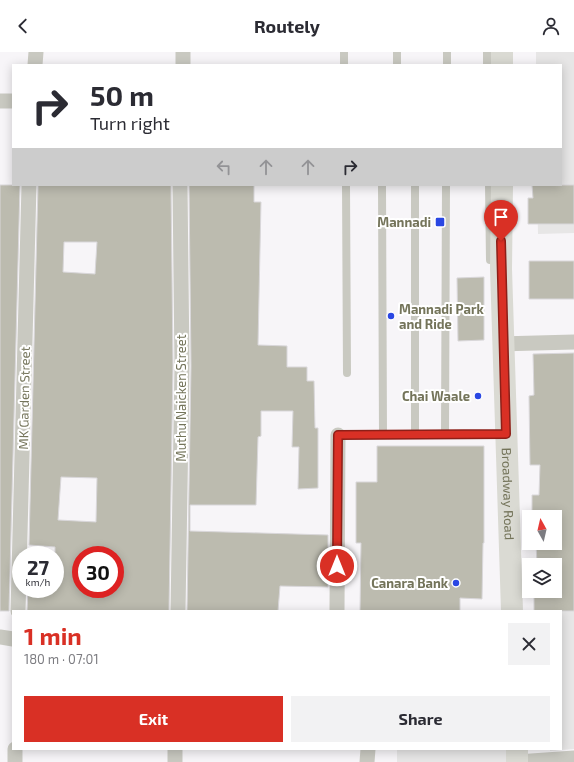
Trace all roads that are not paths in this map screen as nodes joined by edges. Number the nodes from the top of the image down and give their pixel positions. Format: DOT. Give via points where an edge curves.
graph roads {
  1 [pos="36,52"];
  2 [pos="183,52"];
  3 [pos="344,52"];
  4 [pos="397,52"];
  5 [pos="447,52"];
  6 [pos="487,52"];
  7 [pos="502,52"];
  8 [pos="35,64"];
  9 [pos="183,64"];
  10 [pos="344,64"];
  11 [pos="397,64"];
  12 [pos="447,64"];
  13 [pos="487,64"];
  14 [pos="502,64"];
  15 [pos="0,101"];
  16 [pos="12,102"];
  17 [pos="29,186"];
  18 [pos="180,186"];
  19 [pos="346,186"];
  20 [pos="382,186"];
  21 [pos="414,186"];
  22 [pos="446,186"];
  23 [pos="489,186"];
  24 [pos="502,186"];
  25 [pos="491,269"];
  26 [pos="574,342"];
  27 [pos="503,344"];
  28 [pos="347,373"];
  29 [pos="506,434"];
  30 [pos="338,435"];
  31 [pos="384,435"];
  32 [pos="415,435"];
  33 [pos="445,435"];
  34 [pos="18,610"];
  35 [pos="178,610"];
  36 [pos="337,610"];
  37 [pos="512,610"];
  38 [pos="0,637"];
  39 [pos="12,639"];
  40 [pos="15,750"];
  41 [pos="175,750"];
  42 [pos="368,750"];
  43 [pos="517,750"];
  44 [pos="574,758"];
  45 [pos="15,762"];
  46 [pos="174,762"];
  47 [pos="367,762"];
  48 [pos="517,762"];
  1 -- 8 [label="street"];
  2 -- 9 [label="street"];
  3 -- 10 [label="lane"];
  4 -- 11 [label="lane"];
  5 -- 12 [label="lane"];
  6 -- 13 [label="lane"];
  7 -- 14 [label="main road"];
  15 -- 16 [label="street"];
  17 -- 34 [label="street, MK Garden Street"];
  18 -- 35 [label="street, Muthu Naicken Street" via="182,366"];
  19 -- 28 [label="lane"];
  20 -- 31 [label="lane"];
  21 -- 32 [label="lane"];
  22 -- 33 [label="lane"];
  23 -- 25 [label="lane"];
  24 -- 27 [label="main road, Broadway Road"];
  26 -- 27 [label="street"];
  27 -- 29 [label="main road, Broadway Road"];
  29 -- 33 [label="lane"];
  29 -- 37 [label="main road, Broadway Road"];
  30 -- 31 [label="lane"];
  30 -- 36 [label="street"];
  31 -- 32 [label="lane"];
  32 -- 33 [label="lane"];
  38 -- 39 [label="street"];
  40 -- 45 [label="street"];
  41 -- 46 [label="street"];
  42 -- 47 [label="street"];
  43 -- 48 [label="main road"];
  44 -- 48 [label="street"];
}
